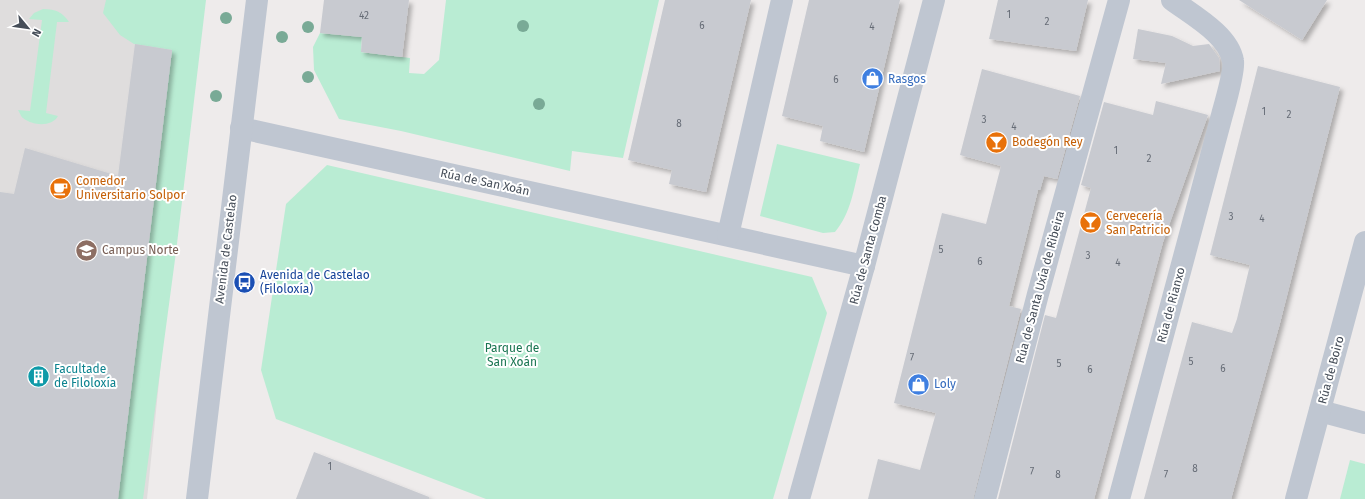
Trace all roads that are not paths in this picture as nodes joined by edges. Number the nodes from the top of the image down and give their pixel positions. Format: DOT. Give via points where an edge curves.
graph roads {
  1 [pos="257,0"];
  2 [pos="782,0"];
  3 [pos="934,0"];
  4 [pos="1119,0"];
  5 [pos="1172,0"];
  6 [pos="241,128"];
  7 [pos="728,236"];
  8 [pos="1365,242"];
  9 [pos="864,266"];
  10 [pos="1320,411"];
  11 [pos="1365,423"];
  12 [pos="197,499"];
  13 [pos="799,499"];
  14 [pos="985,499"];
  15 [pos="1118,499"];
  16 [pos="1296,499"];
  1 -- 6 [label="street, Avenida de Castelao"];
  2 -- 7 [label="street"];
  3 -- 9 [label="street, Rúa de Santa Comba"];
  4 -- 14 [label="street, Rúa de Santa Uxía de Ribeira"];
  5 -- 15 [label="street, Rúa de Rianxo" via="1218,34 1228,47 1234,62"];
  6 -- 7 [label="street, Rúa de San Xoán"];
  6 -- 12 [label="street, Avenida de Castelao"];
  7 -- 9 [label="street, Rúa de San Xoán"];
  8 -- 10 [label="street, Rúa de Boiro"];
  9 -- 13 [label="street, Rúa de Santa Comba"];
  10 -- 11 [label="street"];
  10 -- 16 [label="street, Rúa de Boiro"];
}
